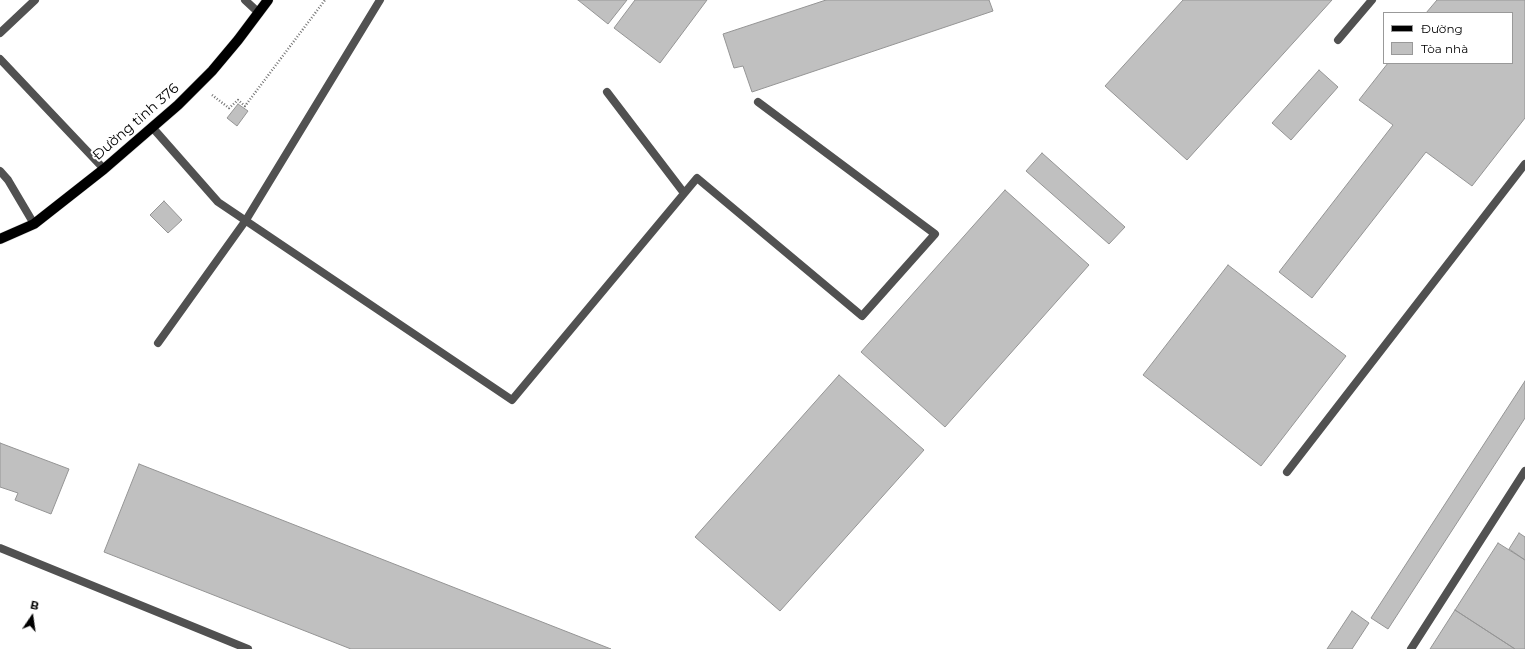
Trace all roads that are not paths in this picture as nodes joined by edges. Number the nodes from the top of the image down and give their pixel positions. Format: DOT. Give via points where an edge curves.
graph roads {
  1 [pos="35,0"];
  2 [pos="245,0"];
  3 [pos="249,0"];
  4 [pos="268,0"];
  5 [pos="380,0"];
  6 [pos="1372,0"];
  7 [pos="259,13"];
  8 [pos="0,32"];
  9 [pos="1338,40"];
  10 [pos="0,59"];
  11 [pos="607,92"];
  12 [pos="758,102"];
  13 [pos="152,127"];
  14 [pos="1525,164"];
  15 [pos="104,169"];
  16 [pos="0,171"];
  17 [pos="684,193"];
  18 [pos="246,220"];
  19 [pos="34,224"];
  20 [pos="0,239"];
  21 [pos="158,343"];
  22 [pos="1525,471"];
  23 [pos="1287,472"];
  24 [pos="0,548"];
  25 [pos="248,649"];
  26 [pos="1411,649"];
  1 -- 8 [label="lane"];
  2 -- 7 [label="lane"];
  3 -- 7 [label="lane"];
  4 -- 7 [label="main road, Đường tỉnh 376"];
  5 -- 18 [label="lane"];
  6 -- 9 [label="lane"];
  7 -- 13 [label="main road, Đường tỉnh 376" via="199,86"];
  10 -- 15 [label="lane"];
  11 -- 17 [label="lane"];
  12 -- 17 [label="lane" via="935,234 862,316 697,178"];
  13 -- 15 [label="main road, Đường tỉnh 376"];
  13 -- 18 [label="lane" via="218,202"];
  14 -- 23 [label="lane"];
  15 -- 19 [label="main road, Đường tỉnh 376"];
  16 -- 19 [label="lane"];
  17 -- 18 [label="lane" via="512,400"];
  18 -- 21 [label="lane"];
  19 -- 20 [label="main road, Đường tỉnh 376"];
  22 -- 26 [label="lane"];
  24 -- 25 [label="lane"];
}
